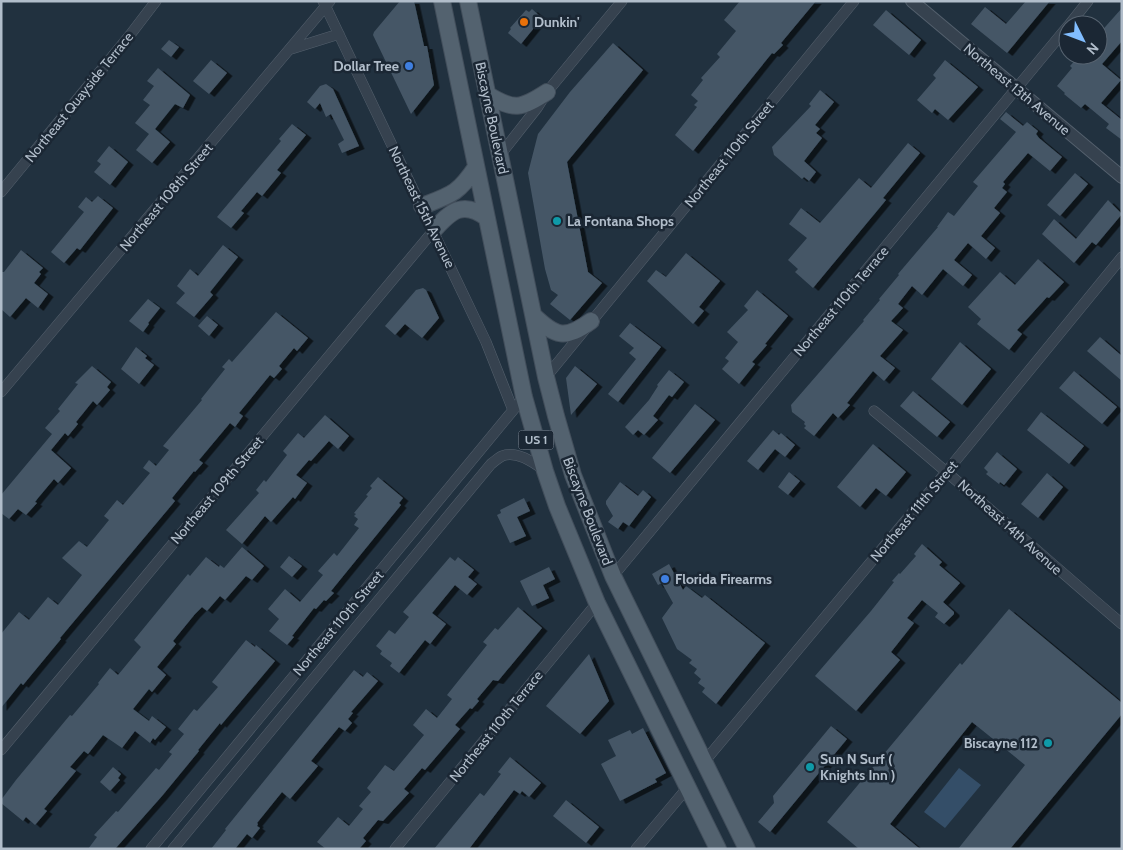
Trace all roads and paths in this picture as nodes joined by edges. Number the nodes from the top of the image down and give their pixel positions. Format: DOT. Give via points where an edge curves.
graph roads {
  1 [pos="156,1"];
  2 [pos="442,1"];
  3 [pos="468,1"];
  4 [pos="622,1"];
  5 [pos="854,1"];
  6 [pos="912,1"];
  7 [pos="1088,1"];
  8 [pos="326,3"];
  9 [pos="1076,15"];
  10 [pos="339,34"];
  11 [pos="1058,37"];
  12 [pos="290,49"];
  13 [pos="1017,88"];
  14 [pos="547,92"];
  15 [pos="488,94"];
  16 [pos="500,155"];
  17 [pos="476,167"];
  18 [pos="1122,177"];
  19 [pos="1,192"];
  20 [pos="422,206"];
  21 [pos="487,218"];
  22 [pos="434,230"];
  23 [pos="1122,257"];
  24 [pos="533,315"];
  25 [pos="591,321"];
  26 [pos="546,377"];
  27 [pos="1,392"];
  28 [pos="524,397"];
  29 [pos="513,410"];
  30 [pos="874,411"];
  31 [pos="947,471"];
  32 [pos="545,472"];
  33 [pos="613,576"];
  34 [pos="597,603"];
  35 [pos="1122,624"];
  36 [pos="1,750"];
  37 [pos="704,762"];
  38 [pos="688,787"];
  39 [pos="151,849"];
  40 [pos="173,849"];
  41 [pos="395,849"];
  42 [pos="636,849"];
  43 [pos="718,849"];
  44 [pos="747,849"];
  1 -- 19 [label="street, Northeast Quayside Terrace"];
  2 -- 17 [label="main road, Biscayne Boulevard / US 1"];
  3 -- 15 [label="main road, Biscayne Boulevard / US 1"];
  4 -- 14 [label="street"];
  5 -- 25 [label="street, Northeast 110th Street"];
  6 -- 13 [label="street, Northeast 13th Avenue"];
  7 -- 9 [label="street, Northeast 110th Terrace"];
  8 -- 10 [label="street, Northeast 15th Avenue"];
  8 -- 12 [label="street, Northeast 108th Street"];
  10 -- 12 [label="street"];
  10 -- 20 [label="street, Northeast 15th Avenue"];
  11 -- 13 [label="street, Northeast 110th Terrace"];
  12 -- 27 [label="street, Northeast 108th Street"];
  13 -- 18 [label="street, Northeast 13th Avenue"];
  13 -- 33 [label="street, Northeast 110th Terrace"];
  14 -- 15 [label="main road" via="532,102 511,106"];
  14 -- 16 [label="street"];
  15 -- 16 [label="main road, Biscayne Boulevard / US 1"];
  16 -- 24 [label="main road, Biscayne Boulevard / US 1"];
  17 -- 20 [label="main road" via="462,187 451,195"];
  17 -- 21 [label="main road, Biscayne Boulevard / US 1"];
  20 -- 22 [label="street, Northeast 15th Avenue"];
  21 -- 22 [label="main road" via="470,208 453,211"];
  21 -- 28 [label="main road, Biscayne Boulevard / US 1"];
  22 -- 29 [label="street, Northeast 15th Avenue" via="486,342"];
  22 -- 36 [label="street, Northeast 109th Street"];
  23 -- 31 [label="street, Northeast 111th Street"];
  24 -- 25 [label="main road" via="554,332 564,334 577,332"];
  24 -- 26 [label="main road, Biscayne Boulevard / US 1"];
  25 -- 26 [label="street, Northeast 110th Street"];
  26 -- 33 [label="main road, Biscayne Boulevard / US 1" via="575,481"];
  28 -- 29 [label="street, Northeast 110th Street"];
  28 -- 32 [label="main road, Biscayne Boulevard / US 1"];
  29 -- 39 [label="street, Northeast 110th Street"];
  30 -- 31 [label="street, Northeast 14th Avenue"];
  31 -- 35 [label="street, Northeast 14th Avenue"];
  31 -- 37 [label="street, Northeast 111th Street"];
  32 -- 34 [label="main road, Biscayne Boulevard / US 1"];
  32 -- 40 [label="street, Northeast 110th Street" via="526,458 514,455 502,456 491,464"];
  33 -- 37 [label="main road, Biscayne Boulevard / US 1"];
  34 -- 38 [label="main road, Biscayne Boulevard / US 1"];
  34 -- 41 [label="street, Northeast 110th Terrace"];
  37 -- 44 [label="main road, Biscayne Boulevard / US 1"];
  38 -- 42 [label="street"];
  38 -- 43 [label="main road, Biscayne Boulevard / US 1"];
}
